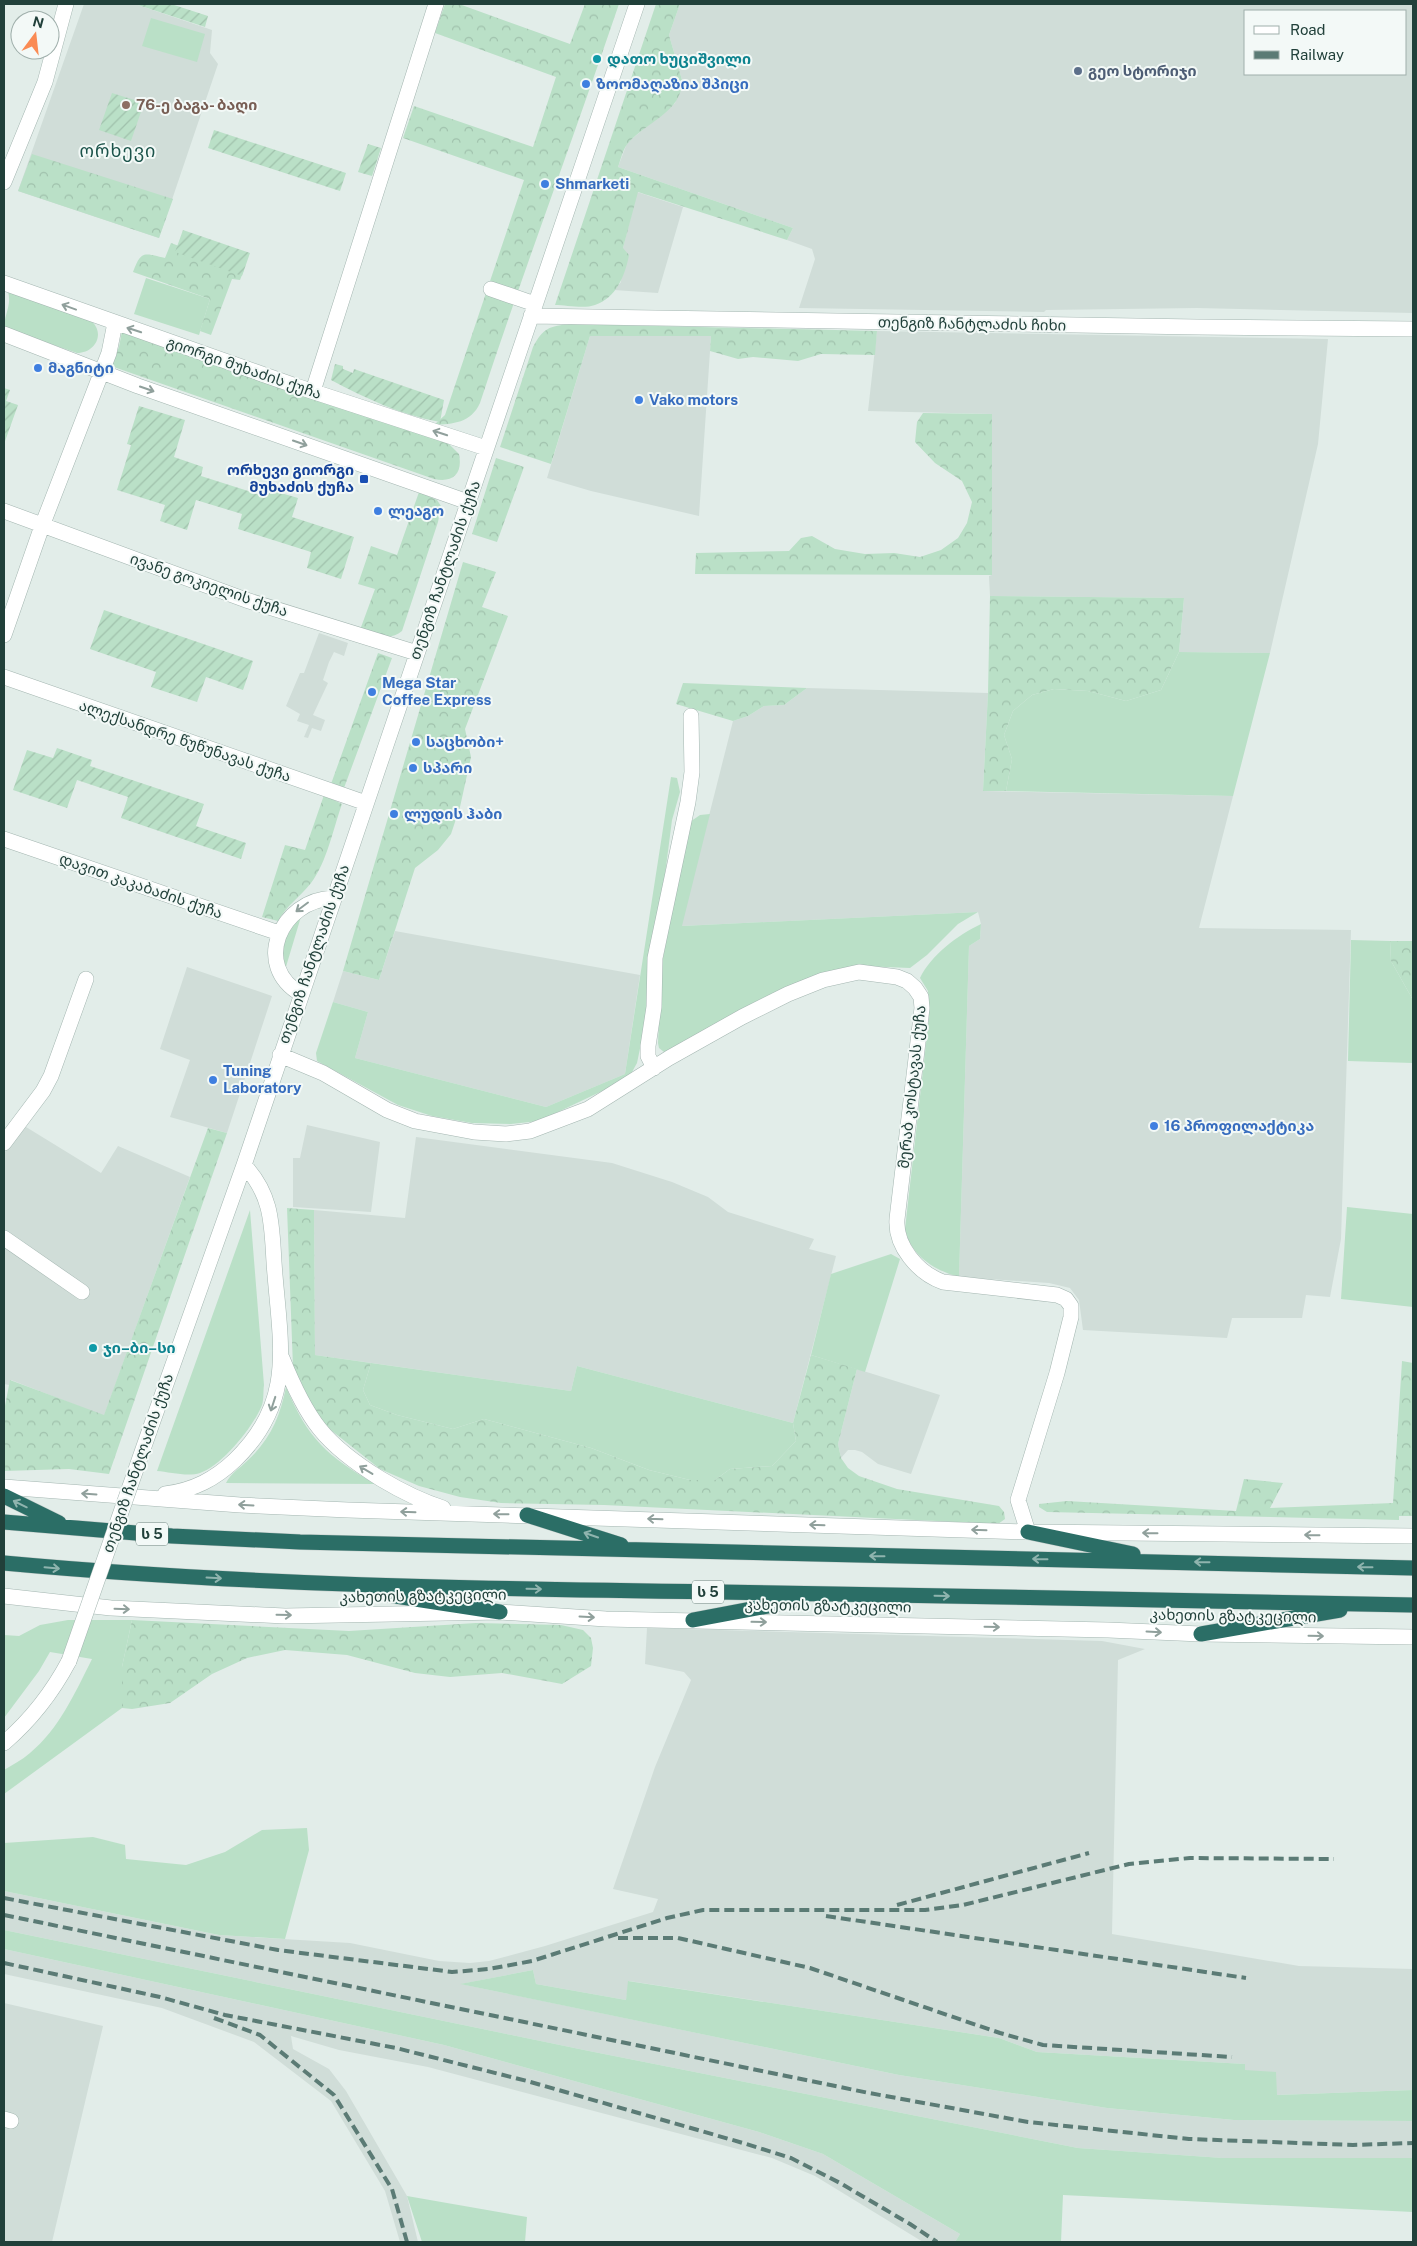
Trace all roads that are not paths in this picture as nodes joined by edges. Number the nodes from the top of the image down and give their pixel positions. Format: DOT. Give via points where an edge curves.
graph roads {
  1 [pos="66,4"];
  2 [pos="436,4"];
  3 [pos="637,4"];
  4 [pos="4,182"];
  5 [pos="4,284"];
  6 [pos="491,289"];
  7 [pos="533,310"];
  8 [pos="114,323"];
  9 [pos="1413,329"];
  10 [pos="4,334"];
  11 [pos="102,371"];
  12 [pos="313,391"];
  13 [pos="486,448"];
  14 [pos="468,502"];
  15 [pos="4,511"];
  16 [pos="42,526"];
  17 [pos="4,636"];
  18 [pos="416,653"];
  19 [pos="4,677"];
  20 [pos="692,716"];
  21 [pos="366,803"];
  22 [pos="4,839"];
  23 [pos="333,898"];
  24 [pos="279,933"];
  25 [pos="86,979"];
  26 [pos="301,994"];
  27 [pos="280,1055"];
  28 [pos="654,1068"];
  29 [pos="4,1143"];
  30 [pos="244,1165"];
  31 [pos="4,1238"];
  32 [pos="82,1292"];
  33 [pos="282,1357"];
  34 [pos="4,1487"];
  35 [pos="4,1496"];
  36 [pos="138,1498"];
  37 [pos="475,1514"];
  38 [pos="527,1514"];
  39 [pos="4,1522"];
  40 [pos="67,1528"];
  41 [pos="1028,1532"];
  42 [pos="1413,1536"];
  43 [pos="637,1550"];
  44 [pos="1171,1562"];
  45 [pos="4,1563"];
  46 [pos="1413,1568"];
  47 [pos="312,1583"];
  48 [pos="834,1594"];
  49 [pos="4,1596"];
  50 [pos="1376,1604"];
  51 [pos="1413,1605"];
  52 [pos="500,1612"];
  53 [pos="693,1620"];
  54 [pos="1201,1634"];
  55 [pos="1413,1637"];
  56 [pos="4,1743"];
  1 -- 4 [label="street" via="45,82"];
  2 -- 12 [label="street"];
  3 -- 7 [label="street, თენგიზ ჩანტლაძის ქუჩა"];
  8 -- 5 [label="street, გიორგი მუხაძის ქუჩა, one-way"];
  6 -- 7 [label="street, თენგიზ ჩანტლაძის ჩიხი"];
  7 -- 9 [label="street, თენგიზ ჩანტლაძის ჩიხი" via="1197,328"];
  7 -- 13 [label="street, თენგიზ ჩანტლაძის ქუჩა"];
  8 -- 11 [label="street" via="111,346"];
  12 -- 8 [label="street, გიორგი მუხაძის ქუჩა, one-way"];
  10 -- 11 [label="street"];
  11 -- 14 [label="street, one-way"];
  11 -- 16 [label="street"];
  13 -- 12 [label="street, გიორგი მუხაძის ქუჩა, one-way"];
  13 -- 14 [label="street, თენგიზ ჩანტლაძის ქუჩა"];
  14 -- 18 [label="street, თენგიზ ჩანტლაძის ქუჩა"];
  15 -- 16 [label="street, ივანე გოკიელის ქუჩა"];
  16 -- 17 [label="street"];
  16 -- 18 [label="street, ივანე გოკიელის ქუჩა" via="246,600"];
  18 -- 21 [label="street, თენგიზ ჩანტლაძის ქუჩა"];
  19 -- 21 [label="street, ალექსანდრე წუწუნავას ქუჩა"];
  20 -- 28 [label="street" via="689,794 655,958 654,1007 648,1046 648,1056"];
  21 -- 23 [label="street, თენგიზ ჩანტლაძის ქუჩა"];
  22 -- 24 [label="street, დავით კაკაბაძის ქუჩა"];
  23 -- 24 [label="street, one-way" via="319,898 301,907"];
  23 -- 26 [label="street, თენგიზ ჩანტლაძის ქუჩა"];
  24 -- 26 [label="street" via="279,969 290,988"];
  25 -- 29 [label="street" via="47,1083"];
  26 -- 27 [label="street, თენგიზ ჩანტლაძის ქუჩა"];
  27 -- 28 [label="street, მერაბ კოსტავას ქუჩა" via="323,1073 387,1110 415,1121 474,1132 506,1134 530,1131 588,1109"];
  27 -- 30 [label="street, თენგიზ ჩანტლაძის ქუჩა"];
  28 -- 41 [label="street, მერაბ კოსტავას ქუჩა" via="742,1017 823,980 859,972 880,973 907,981 915,988 921,997 922,1008 896,1229 900,1240 915,1263 932,1278 1057,1295 1071,1306 1057,1373 1018,1500"];
  30 -- 33 [label="street, თენგიზ ჩანტლაძის ქუჩა" via="259,1183 268,1203"];
  30 -- 56 [label="street, თენგიზ ჩანტლაძის ქუჩა, bridge" via="69,1661 48,1698"];
  31 -- 32 [label="street"];
  33 -- 36 [label="street, თენგიზ ჩანტლაძის ქუჩა, one-way" via="271,1412 241,1454 210,1481 192,1489"];
  37 -- 33 [label="street, თენგიზ ჩანტლაძის ქუჩა, one-way" via="427,1503 393,1487 332,1446 304,1407"];
  36 -- 34 [label="street, one-way"];
  40 -- 35 [label="highway, one-way"];
  37 -- 36 [label="street, one-way"];
  38 -- 37 [label="street, one-way"];
  41 -- 38 [label="street, one-way"];
  43 -- 38 [label="highway, one-way"];
  39 -- 40 [label="highway, ს 5"];
  40 -- 43 [label="highway, ს 5" via="300,1542"];
  42 -- 41 [label="street, one-way"];
  41 -- 44 [label="highway"];
  44 -- 43 [label="highway, ს 5, one-way"];
  46 -- 44 [label="highway, ს 5, one-way"];
  45 -- 47 [label="highway, კახეთის გზატკეცილი / ს 5, one-way"];
  47 -- 48 [label="highway, კახეთის გზატკეცილი / ს 5, one-way"];
  47 -- 52 [label="highway"];
  48 -- 50 [label="highway, კახეთის გზატკეცილი / ს 5, one-way"];
  48 -- 53 [label="highway"];
  49 -- 52 [label="street, კახეთის გზატკეცილი, one-way" via="111,1608 285,1616"];
  50 -- 51 [label="highway, კახეთის გზატკეცილი / ს 5"];
  50 -- 54 [label="highway"];
  52 -- 53 [label="street, კახეთის გზატკეცილი, one-way"];
  53 -- 54 [label="street, კახეთის გზატკეცილი, one-way"];
  54 -- 55 [label="street, კახეთის გზატკეცილი, one-way"];
}
